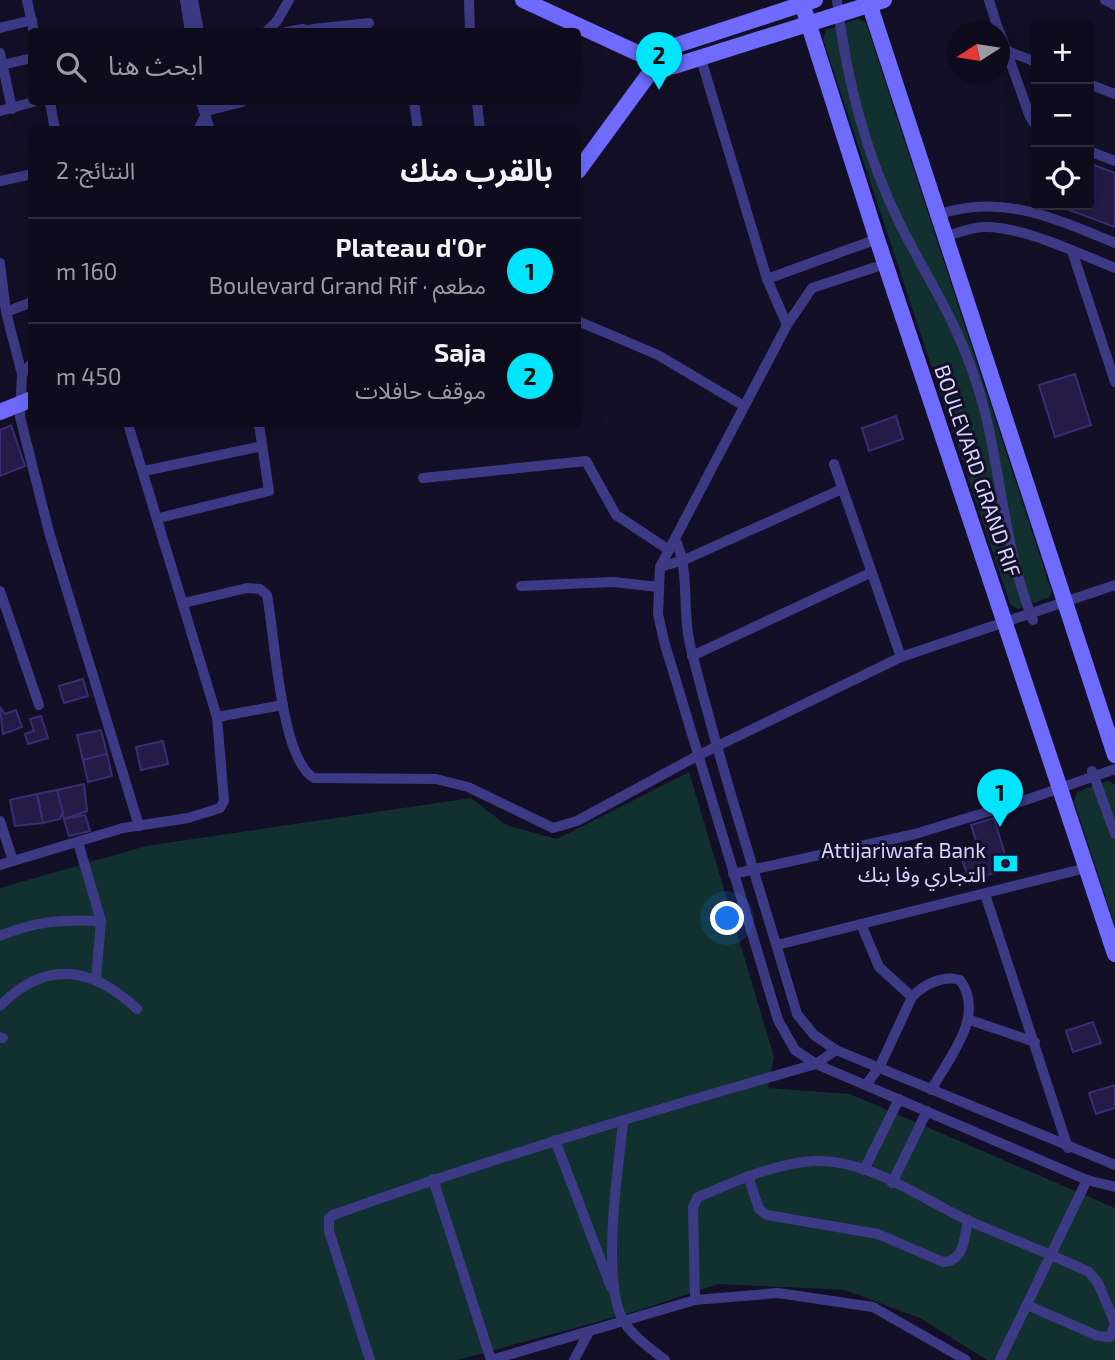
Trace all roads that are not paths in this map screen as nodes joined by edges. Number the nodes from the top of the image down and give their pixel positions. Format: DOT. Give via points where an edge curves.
graph roads {
  1 [pos="27,0"];
  2 [pos="185,0"];
  3 [pos="193,0"];
  4 [pos="289,0"];
  5 [pos="469,0"];
  6 [pos="523,0"];
  7 [pos="989,0"];
  8 [pos="1105,0"];
  9 [pos="806,1"];
  10 [pos="874,2"];
  11 [pos="1115,5"];
  12 [pos="838,8"];
  13 [pos="996,21"];
  14 [pos="369,23"];
  15 [pos="33,26"];
  16 [pos="809,26"];
  17 [pos="0,27"];
  18 [pos="192,28"];
  19 [pos="193,28"];
  20 [pos="270,28"];
  21 [pos="330,28"];
  22 [pos="470,28"];
  23 [pos="1010,52"];
  24 [pos="0,53"];
  25 [pos="28,59"];
  26 [pos="701,59"];
  27 [pos="1031,60"];
  28 [pos="657,62"];
  29 [pos="1010,63"];
  30 [pos="2,65"];
  31 [pos="1094,86"];
  32 [pos="1115,94"];
  33 [pos="28,103"];
  34 [pos="51,105"];
  35 [pos="208,105"];
  36 [pos="208,105"];
  37 [pos="414,105"];
  38 [pos="477,105"];
  39 [pos="6,110"];
  40 [pos="1031,118"];
  41 [pos="54,126"];
  42 [pos="200,126"];
  43 [pos="210,126"];
  44 [pos="417,126"];
  45 [pos="480,126"];
  46 [pos="1094,153"];
  47 [pos="1115,161"];
  48 [pos="581,167"];
  49 [pos="28,175"];
  50 [pos="0,181"];
  51 [pos="1031,208"];
  52 [pos="1039,210"];
  53 [pos="940,214"];
  54 [pos="948,236"];
  55 [pos="877,239"];
  56 [pos="1115,243"];
  57 [pos="1072,251"];
  58 [pos="0,263"];
  59 [pos="885,264"];
  60 [pos="1115,268"];
  61 [pos="768,279"];
  62 [pos="28,304"];
  63 [pos="6,312"];
  64 [pos="581,322"];
  65 [pos="787,325"];
  66 [pos="1103,344"];
  67 [pos="1115,348"];
  68 [pos="28,367"];
  69 [pos="22,374"];
  70 [pos="1115,382"];
  71 [pos="25,403"];
  72 [pos="744,407"];
  73 [pos="0,412"];
  74 [pos="29,427"];
  75 [pos="130,427"];
  76 [pos="259,427"];
  77 [pos="262,446"];
  78 [pos="834,464"];
  79 [pos="144,471"];
  80 [pos="424,478"];
  81 [pos="842,489"];
  82 [pos="159,518"];
  83 [pos="672,545"];
  84 [pos="684,560"];
  85 [pos="660,567"];
  86 [pos="870,573"];
  87 [pos="1115,585"];
  88 [pos="521,586"];
  89 [pos="659,587"];
  90 [pos="0,591"];
  91 [pos="1065,601"];
  92 [pos="184,603"];
  93 [pos="1031,616"];
  94 [pos="1005,621"];
  95 [pos="692,656"];
  96 [pos="901,657"];
  97 [pos="39,705"];
  98 [pos="283,705"];
  99 [pos="217,717"];
  100 [pos="716,747"];
  101 [pos="1115,754"];
  102 [pos="697,756"];
  103 [pos="1115,769"];
  104 [pos="1093,774"];
  105 [pos="1060,789"];
  106 [pos="0,821"];
  107 [pos="139,826"];
  108 [pos="1115,834"];
  109 [pos="78,842"];
  110 [pos="13,861"];
  111 [pos="0,865"];
  112 [pos="1086,868"];
  113 [pos="753,869"];
  114 [pos="733,874"];
  115 [pos="985,894"];
  116 [pos="102,921"];
  117 [pos="861,924"];
  118 [pos="0,936"];
  119 [pos="776,945"];
  120 [pos="1115,954"];
  121 [pos="96,979"];
  122 [pos="912,997"];
  123 [pos="0,1006"];
  124 [pos="136,1009"];
  125 [pos="970,1020"];
  126 [pos="1035,1042"];
  127 [pos="836,1050"];
  128 [pos="816,1063"];
  129 [pos="880,1066"];
  130 [pos="866,1085"];
  131 [pos="931,1090"];
  132 [pos="899,1099"];
  133 [pos="928,1111"];
  134 [pos="623,1123"];
  135 [pos="555,1140"];
  136 [pos="1068,1148"];
  137 [pos="1115,1165"];
  138 [pos="864,1170"];
  139 [pos="748,1176"];
  140 [pos="433,1179"];
  141 [pos="1087,1180"];
  142 [pos="892,1183"];
  143 [pos="1115,1187"];
  144 [pos="968,1220"];
  145 [pos="1051,1254"];
  146 [pos="614,1297"];
  147 [pos="695,1300"];
  148 [pos="1027,1305"];
  149 [pos="623,1320"];
  150 [pos="1115,1323"];
  151 [pos="589,1332"];
  152 [pos="370,1360"];
  153 [pos="491,1360"];
  154 [pos="574,1360"];
  155 [pos="666,1360"];
  156 [pos="966,1360"];
  157 [pos="1000,1360"];
  1 -- 15 [label="street"];
  2 -- 18 [label="street"];
  3 -- 19 [label="street"];
  4 -- 20 [label="street"];
  5 -- 22 [label="street"];
  6 -- 28 [label="street"];
  7 -- 13 [label="street"];
  8 -- 11 [label="street"];
  9 -- 16 [label="street, BOULEVARD GRAND RIF"];
  9 -- 28 [label="street" via="668,48"];
  10 -- 12 [label="street"];
  10 -- 53 [label="street, BOULEVARD GRAND RIF"];
  12 -- 16 [label="street"];
  12 -- 93 [label="street" via="858,122 876,172 972,368 994,444 1006,533"];
  14 -- 21 [label="street"];
  15 -- 17 [label="street"];
  16 -- 26 [label="street"];
  16 -- 55 [label="street, BOULEVARD GRAND RIF"];
  23 -- 27 [label="street"];
  24 -- 30 [label="street"];
  25 -- 30 [label="street"];
  26 -- 28 [label="street" via="674,66"];
  26 -- 61 [label="street"];
  28 -- 48 [label="street"];
  29 -- 40 [label="street"];
  30 -- 39 [label="street"];
  31 -- 32 [label="street"];
  33 -- 39 [label="street"];
  34 -- 41 [label="street"];
  35 -- 42 [label="street"];
  36 -- 43 [label="street"];
  37 -- 44 [label="street"];
  38 -- 45 [label="street"];
  46 -- 47 [label="street"];
  49 -- 50 [label="street"];
  51 -- 53 [label="street" via="978,204"];
  52 -- 56 [label="street"];
  53 -- 54 [label="street, BOULEVARD GRAND RIF"];
  54 -- 57 [label="street" via="996,228"];
  54 -- 91 [label="street, BOULEVARD GRAND RIF"];
  55 -- 59 [label="street, BOULEVARD GRAND RIF"];
  55 -- 61 [label="street"];
  57 -- 60 [label="street"];
  57 -- 66 [label="street"];
  58 -- 63 [label="street"];
  59 -- 65 [label="street" via="812,288"];
  59 -- 94 [label="street, BOULEVARD GRAND RIF"];
  61 -- 65 [label="street"];
  62 -- 63 [label="street"];
  63 -- 69 [label="street"];
  64 -- 72 [label="street" via="658,355"];
  65 -- 72 [label="street"];
  66 -- 67 [label="street"];
  66 -- 70 [label="street"];
  68 -- 69 [label="street"];
  69 -- 71 [label="street"];
  71 -- 73 [label="street"];
  72 -- 83 [label="street"];
  74 -- 107 [label="street" via="49,532"];
  75 -- 79 [label="street"];
  76 -- 77 [label="street"];
  77 -- 79 [label="street"];
  77 -- 82 [label="street" via="268,491"];
  78 -- 81 [label="street"];
  79 -- 82 [label="street"];
  80 -- 83 [label="street" via="586,461 615,515"];
  81 -- 84 [label="street"];
  81 -- 86 [label="street"];
  82 -- 92 [label="street"];
  83 -- 84 [label="street"];
  83 -- 85 [label="street"];
  84 -- 85 [label="street"];
  84 -- 95 [label="street" via="685,627"];
  85 -- 89 [label="street"];
  86 -- 95 [label="street"];
  86 -- 96 [label="street"];
  87 -- 91 [label="street"];
  88 -- 89 [label="street" via="613,582"];
  89 -- 102 [label="street" via="664,641"];
  90 -- 97 [label="street"];
  91 -- 93 [label="street"];
  91 -- 101 [label="street, BOULEVARD GRAND RIF"];
  92 -- 98 [label="street" via="247,588 267,595"];
  92 -- 99 [label="street"];
  93 -- 94 [label="street"];
  94 -- 96 [label="street"];
  94 -- 105 [label="street, BOULEVARD GRAND RIF"];
  95 -- 100 [label="street"];
  96 -- 100 [label="street"];
  98 -- 99 [label="street"];
  98 -- 102 [label="street" via="298,764 314,778 436,779 468,787 553,828 577,821"];
  99 -- 107 [label="street" via="223,805 188,818"];
  100 -- 102 [label="street"];
  100 -- 113 [label="street"];
  102 -- 114 [label="street"];
  103 -- 104 [label="street"];
  104 -- 105 [label="street"];
  104 -- 108 [label="street"];
  105 -- 112 [label="street, BOULEVARD GRAND RIF"];
  105 -- 113 [label="street" via="915,834"];
  106 -- 110 [label="street"];
  107 -- 109 [label="street"];
  109 -- 110 [label="street"];
  109 -- 116 [label="street"];
  110 -- 111 [label="street"];
  112 -- 115 [label="street"];
  112 -- 120 [label="street, BOULEVARD GRAND RIF"];
  113 -- 114 [label="street"];
  113 -- 119 [label="street"];
  114 -- 128 [label="street" via="785,1037 795,1050"];
  115 -- 117 [label="street"];
  115 -- 126 [label="street"];
  116 -- 118 [label="street" via="52,920"];
  116 -- 121 [label="street"];
  117 -- 119 [label="street"];
  117 -- 122 [label="street" via="879,967"];
  119 -- 127 [label="street" via="797,1014 814,1035"];
  121 -- 123 [label="street" via="76,974 38,979"];
  121 -- 124 [label="street"];
  122 -- 125 [label="street" via="930,983 952,978 960,981 968,996"];
  122 -- 129 [label="street"];
  125 -- 126 [label="street"];
  125 -- 131 [label="street"];
  126 -- 136 [label="street"];
  127 -- 128 [label="street"];
  127 -- 129 [label="street"];
  128 -- 130 [label="street"];
  128 -- 134 [label="street"];
  129 -- 130 [label="street"];
  129 -- 131 [label="street"];
  130 -- 132 [label="street"];
  131 -- 136 [label="street"];
  132 -- 133 [label="street"];
  132 -- 138 [label="street"];
  133 -- 141 [label="street"];
  133 -- 142 [label="street"];
  134 -- 135 [label="street"];
  134 -- 146 [label="street" via="614,1223"];
  135 -- 140 [label="street"];
  135 -- 146 [label="street"];
  136 -- 137 [label="street"];
  138 -- 139 [label="street" via="813,1161"];
  138 -- 142 [label="street"];
  139 -- 144 [label="street" via="759,1209 767,1215 878,1234 943,1262 960,1254"];
  139 -- 147 [label="street" via="695,1201"];
  140 -- 152 [label="street" via="329,1219"];
  140 -- 153 [label="street"];
  141 -- 143 [label="street"];
  141 -- 145 [label="street"];
  142 -- 144 [label="street"];
  144 -- 145 [label="street"];
  145 -- 148 [label="street"];
  145 -- 150 [label="street" via="1089,1272"];
  146 -- 149 [label="street"];
  147 -- 149 [label="street"];
  147 -- 156 [label="street" via="778,1293 873,1307"];
  148 -- 150 [label="street" via="1098,1336 1110,1337"];
  148 -- 157 [label="street"];
  149 -- 151 [label="street"];
  149 -- 155 [label="street"];
  151 -- 153 [label="street"];
  151 -- 154 [label="street"];
}
